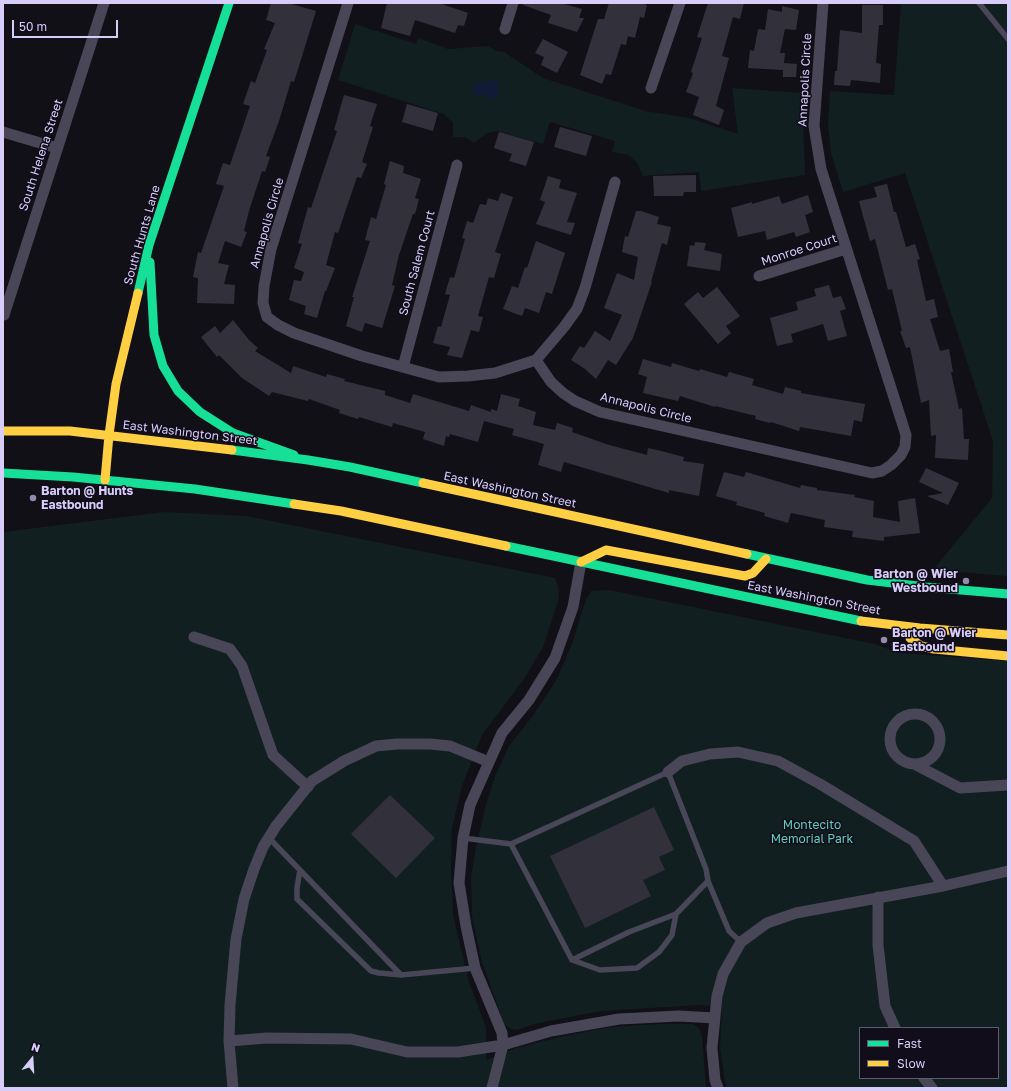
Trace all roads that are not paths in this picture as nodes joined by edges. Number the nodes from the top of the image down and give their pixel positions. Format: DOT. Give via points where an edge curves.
graph roads {
  1 [pos="104,3"];
  2 [pos="229,3"];
  3 [pos="348,3"];
  4 [pos="513,3"];
  5 [pos="680,3"];
  6 [pos="823,3"];
  7 [pos="979,3"];
  8 [pos="505,29"];
  9 [pos="1008,39"];
  10 [pos="651,88"];
  11 [pos="3,132"];
  12 [pos="57,148"];
  13 [pos="457,165"];
  14 [pos="615,182"];
  15 [pos="149,245"];
  16 [pos="846,249"];
  17 [pos="759,276"];
  18 [pos="4,314"];
  19 [pos="536,360"];
  20 [pos="403,367"];
  21 [pos="3,431"];
  22 [pos="108,435"];
  23 [pos="308,460"];
  24 [pos="3,474"];
  25 [pos="105,480"];
  26 [pos="766,559"];
  27 [pos="581,562"];
  28 [pos="1008,594"];
  29 [pos="909,627"];
  30 [pos="1008,635"];
  31 [pos="194,637"];
  32 [pos="1008,656"];
  33 [pos="488,762"];
  34 [pos="916,765"];
  35 [pos="668,772"];
  36 [pos="1008,785"];
  37 [pos="308,787"];
  38 [pos="269,838"];
  39 [pos="463,838"];
  40 [pos="511,844"];
  41 [pos="300,870"];
  42 [pos="1008,871"];
  43 [pos="708,881"];
  44 [pos="943,886"];
  45 [pos="878,897"];
  46 [pos="676,914"];
  47 [pos="741,942"];
  48 [pos="572,960"];
  49 [pos="475,968"];
  50 [pos="401,975"];
  51 [pos="715,1018"];
  52 [pos="895,1027"];
  53 [pos="229,1041"];
  54 [pos="503,1046"];
  55 [pos="925,1079"];
  56 [pos="233,1088"];
  57 [pos="492,1088"];
  58 [pos="718,1088"];
  59 [pos="932,1088"];
  1 -- 12 [label="street, South Helena Street"];
  2 -- 15 [label="main road, South Hunts Lane"];
  3 -- 20 [label="street, Annapolis Circle" via="270,249 263,303 267,317 294,333"];
  4 -- 8 [label="street"];
  5 -- 10 [label="street"];
  6 -- 16 [label="street, Annapolis Circle" via="814,126 821,169"];
  7 -- 9 [label="lane"];
  11 -- 12 [label="street"];
  12 -- 18 [label="street, South Helena Street"];
  13 -- 20 [label="street, South Salem Court"];
  14 -- 19 [label="street" via="585,288 576,309"];
  15 -- 22 [label="main road, South Hunts Lane" via="116,384"];
  15 -- 23 [label="main road" via="154,335 163,366 178,391 200,412 233,432"];
  16 -- 17 [label="street, Monroe Court"];
  16 -- 19 [label="street, Annapolis Circle" via="906,435 901,455 882,472 872,473 600,412 563,393 551,382"];
  19 -- 20 [label="street, Annapolis Circle" via="495,373 468,376 439,377"];
  21 -- 22 [label="main road, East Washington Street" via="70,431"];
  22 -- 23 [label="main road, East Washington Street"];
  22 -- 25 [label="main road, South Hunts Lane"];
  23 -- 26 [label="main road, East Washington Street" via="350,467"];
  24 -- 25 [label="main road, East Washington Street"];
  25 -- 27 [label="main road, East Washington Street" via="195,489 341,511"];
  26 -- 27 [label="main road" via="753,573 745,576 606,550"];
  26 -- 28 [label="main road, East Washington Street" via="867,580"];
  27 -- 29 [label="main road, East Washington Street" via="860,621"];
  27 -- 33 [label="street" via="573,607 555,658 529,700 502,733"];
  29 -- 30 [label="main road, East Washington Street"];
  29 -- 32 [label="main road" via="910,638 921,646"];
  31 -- 37 [label="street" via="230,649 242,666 273,755"];
  33 -- 37 [label="street" via="450,746 376,746 344,761 312,781"];
  33 -- 39 [label="street" via="470,805"];
  34 -- 34 [label="street" via="931,759 938,749 940,736 933,722 918,714 910,714 896,722 891,730 890,742 894,754 900,760"];
  34 -- 36 [label="street" via="960,788"];
  35 -- 40 [label="lane"];
  35 -- 43 [label="lane" via="706,869"];
  35 -- 44 [label="street" via="682,761 710,754 738,752 778,762 820,784 914,841"];
  37 -- 38 [label="street"];
  38 -- 41 [label="lane"];
  38 -- 53 [label="street" via="254,869 244,899 236,939"];
  39 -- 40 [label="lane"];
  39 -- 49 [label="street" via="459,883"];
  40 -- 48 [label="lane"];
  41 -- 50 [label="lane"];
  41 -- 50 [label="lane" via="297,899 371,971"];
  42 -- 44 [label="street"];
  43 -- 46 [label="lane"];
  43 -- 47 [label="lane" via="729,931"];
  44 -- 45 [label="street"];
  45 -- 47 [label="street" via="796,913 767,923"];
  45 -- 52 [label="street" via="878,945 885,1006"];
  46 -- 48 [label="lane" via="630,932"];
  46 -- 48 [label="lane" via="672,935 660,952 636,968 600,970"];
  47 -- 51 [label="street" via="723,974"];
  49 -- 50 [label="lane"];
  49 -- 54 [label="street" via="502,1033"];
  51 -- 54 [label="street" via="679,1016 619,1019 551,1031"];
  51 -- 58 [label="street" via="712,1048"];
  53 -- 54 [label="street" via="267,1038 351,1039 407,1052 458,1052"];
  53 -- 56 [label="street"];
  54 -- 57 [label="street"];
  55 -- 59 [label="street"];
}
